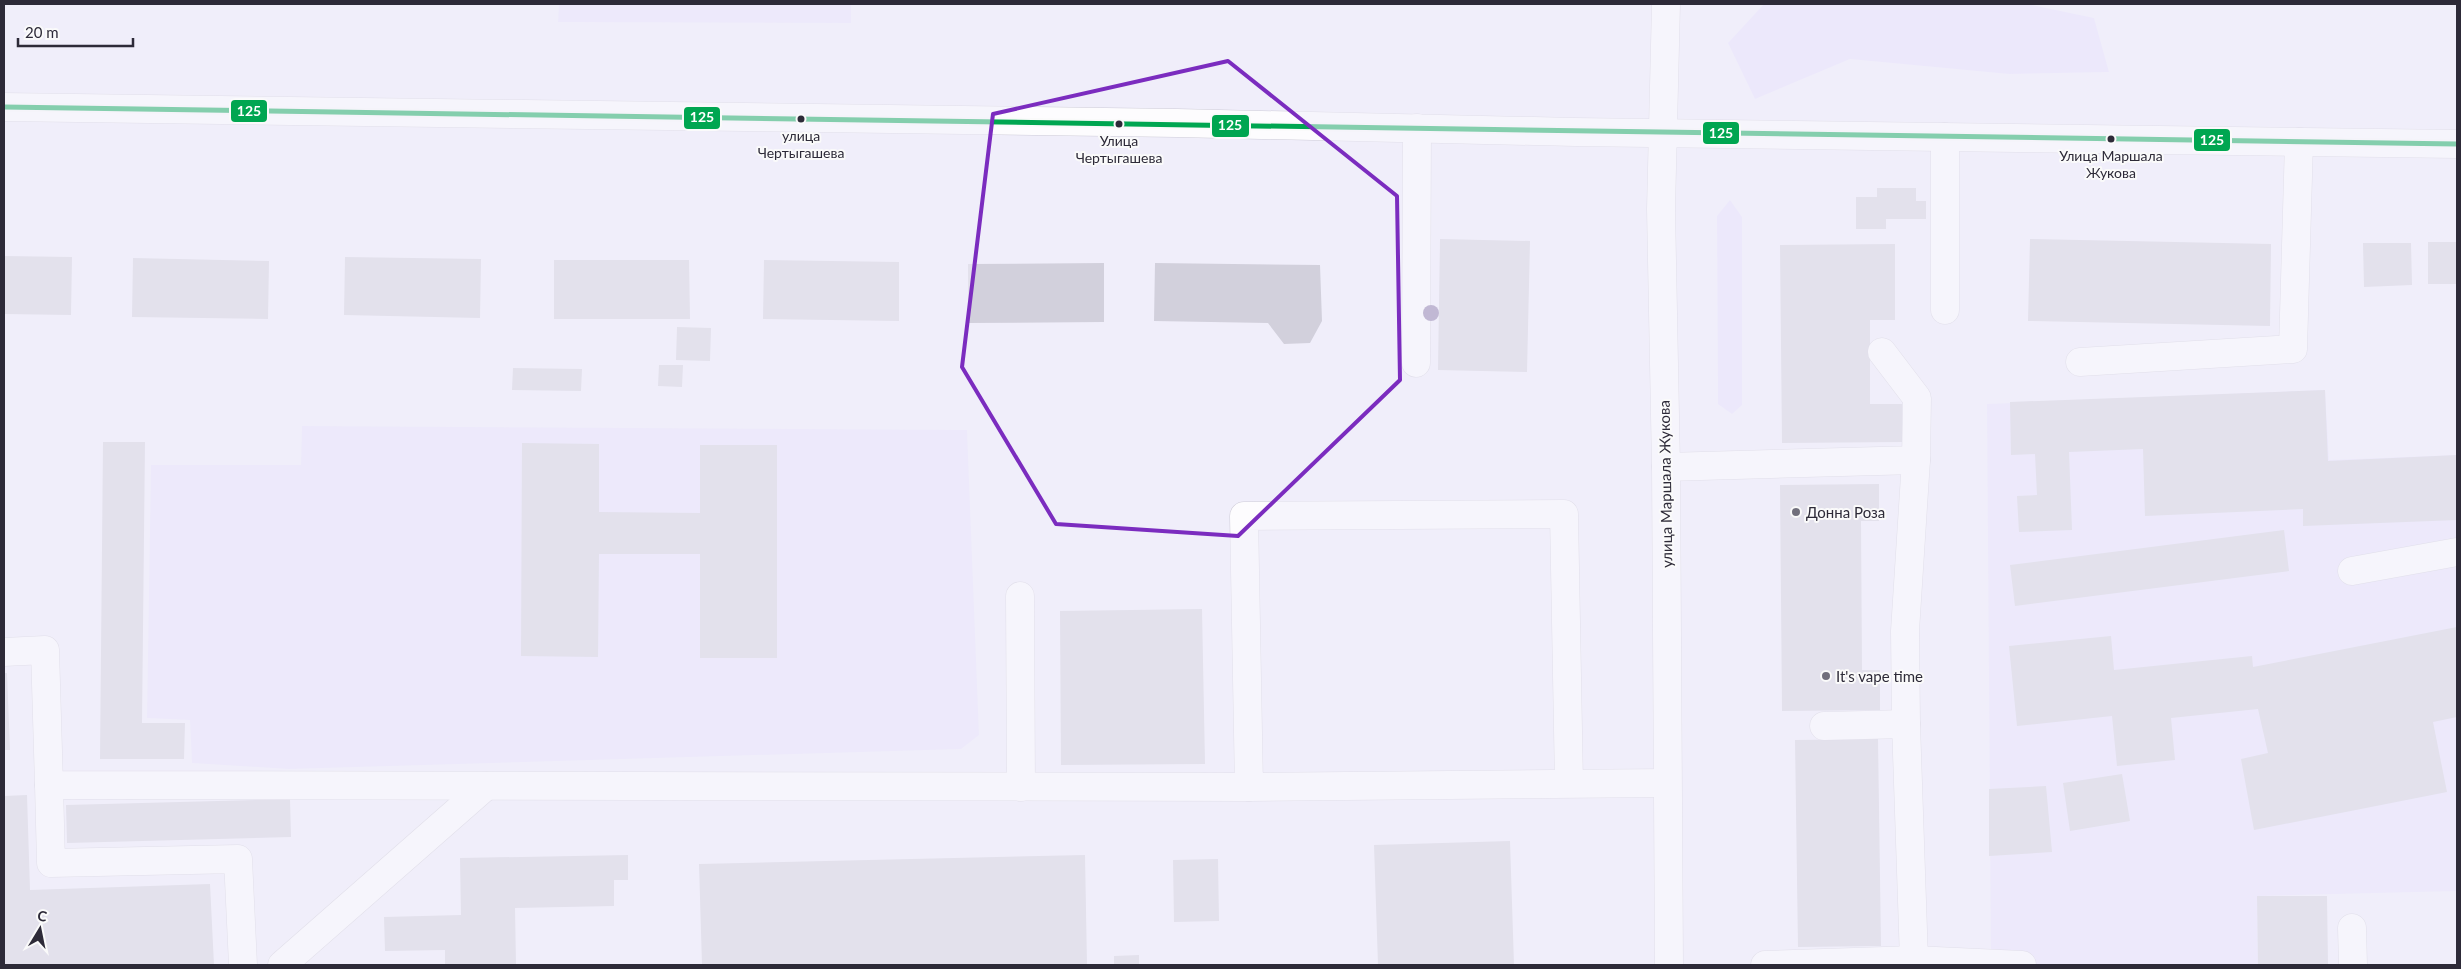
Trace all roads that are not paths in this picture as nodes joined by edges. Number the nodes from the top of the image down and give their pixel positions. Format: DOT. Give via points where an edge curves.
graph roads {
  1 [pos="1666,4"];
  2 [pos="4,107"];
  3 [pos="1417,128"];
  4 [pos="1663,133"];
  5 [pos="1945,137"];
  6 [pos="2299,142"];
  7 [pos="2457,144"];
  8 [pos="1945,310"];
  9 [pos="1882,352"];
  10 [pos="2080,362"];
  11 [pos="1416,363"];
  12 [pos="1916,460"];
  13 [pos="1666,467"];
  14 [pos="2457,552"];
  15 [pos="2352,571"];
  16 [pos="1020,596"];
  17 [pos="4,652"];
  18 [pos="1906,724"];
  19 [pos="1824,726"];
  20 [pos="1667,783"];
  21 [pos="1569,784"];
  22 [pos="50,785"];
  23 [pos="486,786"];
  24 [pos="1021,787"];
  25 [pos="1249,787"];
  26 [pos="2352,928"];
  27 [pos="1914,960"];
  28 [pos="243,965"];
  29 [pos="282,965"];
  30 [pos="1669,965"];
  31 [pos="1765,965"];
  32 [pos="2022,965"];
  33 [pos="2353,965"];
  1 -- 4 [label="street, улица Маршала Жукова"];
  2 -- 3 [label="street"];
  3 -- 4 [label="street"];
  3 -- 11 [label="street"];
  4 -- 5 [label="street"];
  4 -- 13 [label="street, улица Маршала Жукова" via="1661,209"];
  5 -- 6 [label="street"];
  5 -- 8 [label="street"];
  6 -- 7 [label="street"];
  6 -- 10 [label="street" via="2293,349"];
  9 -- 12 [label="street" via="1917,398"];
  12 -- 13 [label="street"];
  12 -- 18 [label="street" via="1906,631"];
  13 -- 20 [label="street, улица Маршала Жукова"];
  14 -- 15 [label="street"];
  16 -- 24 [label="street"];
  17 -- 22 [label="street" via="45,650"];
  18 -- 19 [label="street"];
  18 -- 27 [label="street"];
  20 -- 21 [label="street"];
  20 -- 30 [label="street, улица Маршала Жукова"];
  21 -- 25 [label="street"];
  21 -- 25 [label="street" via="1564,514 1244,516"];
  22 -- 23 [label="street"];
  22 -- 28 [label="street" via="51,863 238,859"];
  23 -- 24 [label="street"];
  23 -- 29 [label="street"];
  24 -- 25 [label="street"];
  26 -- 33 [label="street"];
  27 -- 31 [label="street"];
  27 -- 32 [label="street"];
}
